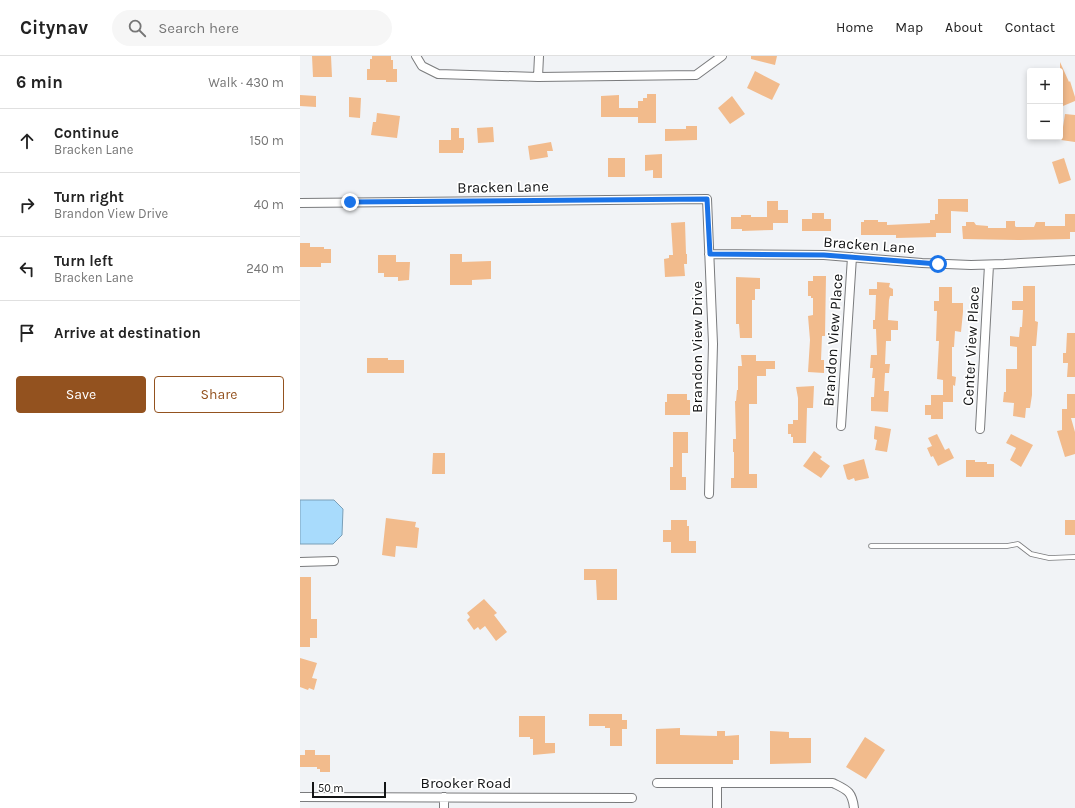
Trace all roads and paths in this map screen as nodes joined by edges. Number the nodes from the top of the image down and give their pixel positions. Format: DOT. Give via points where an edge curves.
graph roads {
  1 [pos="416,56"];
  2 [pos="539,56"];
  3 [pos="722,56"];
  4 [pos="538,76"];
  5 [pos="707,199"];
  6 [pos="300,203"];
  7 [pos="710,254"];
  8 [pos="852,257"];
  9 [pos="1075,260"];
  10 [pos="989,265"];
  11 [pos="841,426"];
  12 [pos="980,429"];
  13 [pos="709,494"];
  14 [pos="871,546"];
  15 [pos="1075,557"];
  16 [pos="334,561"];
  17 [pos="300,562"];
  18 [pos="656,783"];
  19 [pos="717,783"];
  20 [pos="300,797"];
  21 [pos="444,797"];
  22 [pos="632,798"];
  23 [pos="444,808"];
  24 [pos="717,808"];
  25 [pos="854,808"];
  1 -- 4 [label="street" via="422,66 438,74"];
  2 -- 4 [label="street"];
  3 -- 4 [label="street" via="696,75"];
  5 -- 6 [label="street, Bracken Lane"];
  5 -- 7 [label="street, Brandon View Drive"];
  7 -- 8 [label="street, Bracken Lane"];
  7 -- 13 [label="street, Brandon View Drive" via="713,359"];
  8 -- 10 [label="street, Bracken Lane"];
  8 -- 11 [label="street, Brandon View Place"];
  9 -- 10 [label="street, Bracken Lane"];
  10 -- 12 [label="street, Center View Place"];
  14 -- 15 [label="lane" via="1018,544 1031,554 1049,558"];
  16 -- 17 [label="street"];
  18 -- 19 [label="street"];
  19 -- 24 [label="street"];
  19 -- 25 [label="street" via="833,783 849,792"];
  20 -- 21 [label="street, Brooker Road"];
  21 -- 22 [label="street, Brooker Road"];
  21 -- 23 [label="street"];
}
